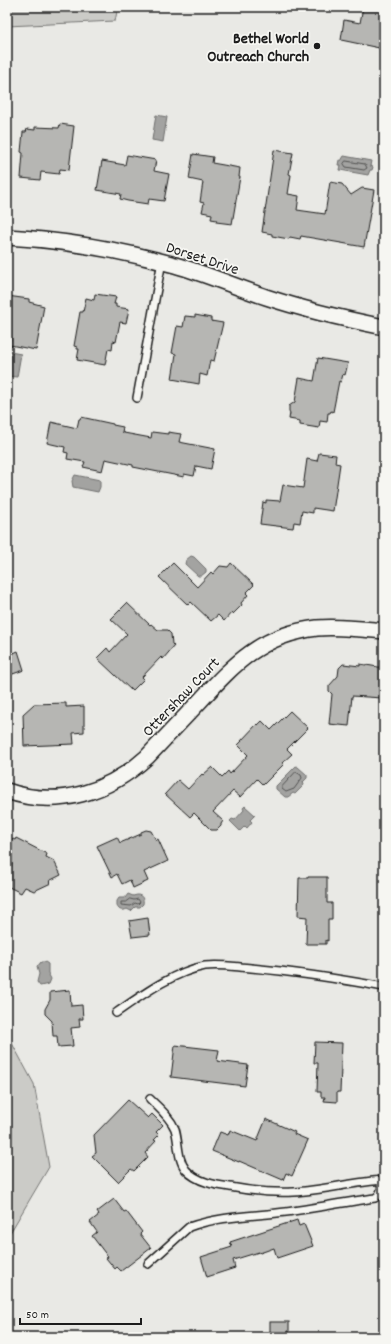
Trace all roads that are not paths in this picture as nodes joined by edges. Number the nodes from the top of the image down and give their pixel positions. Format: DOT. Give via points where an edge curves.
graph roads {
  1 [pos="7,237"];
  2 [pos="162,261"];
  3 [pos="384,327"];
  4 [pos="137,398"];
  5 [pos="384,631"];
  6 [pos="7,791"];
  7 [pos="384,987"];
  8 [pos="116,1013"];
  9 [pos="150,1099"];
  10 [pos="382,1180"];
  11 [pos="148,1264"];
  1 -- 2 [label="street, Dorset Drive" via="89,246"];
  2 -- 3 [label="street, Dorset Drive" via="301,308"];
  2 -- 4 [label="lane"];
  5 -- 6 [label="street, Ottershaw Court" via="318,628 295,632 268,642 239,661 147,757 122,778 92,791 60,798 28,797"];
  7 -- 8 [label="lane" via="295,972 205,966 156,987"];
  9 -- 10 [label="lane" via="172,1123 185,1169 204,1182 231,1188 275,1192 309,1191"];
  10 -- 11 [label="lane" via="381,1192 375,1198 197,1224 189,1227"];
}
